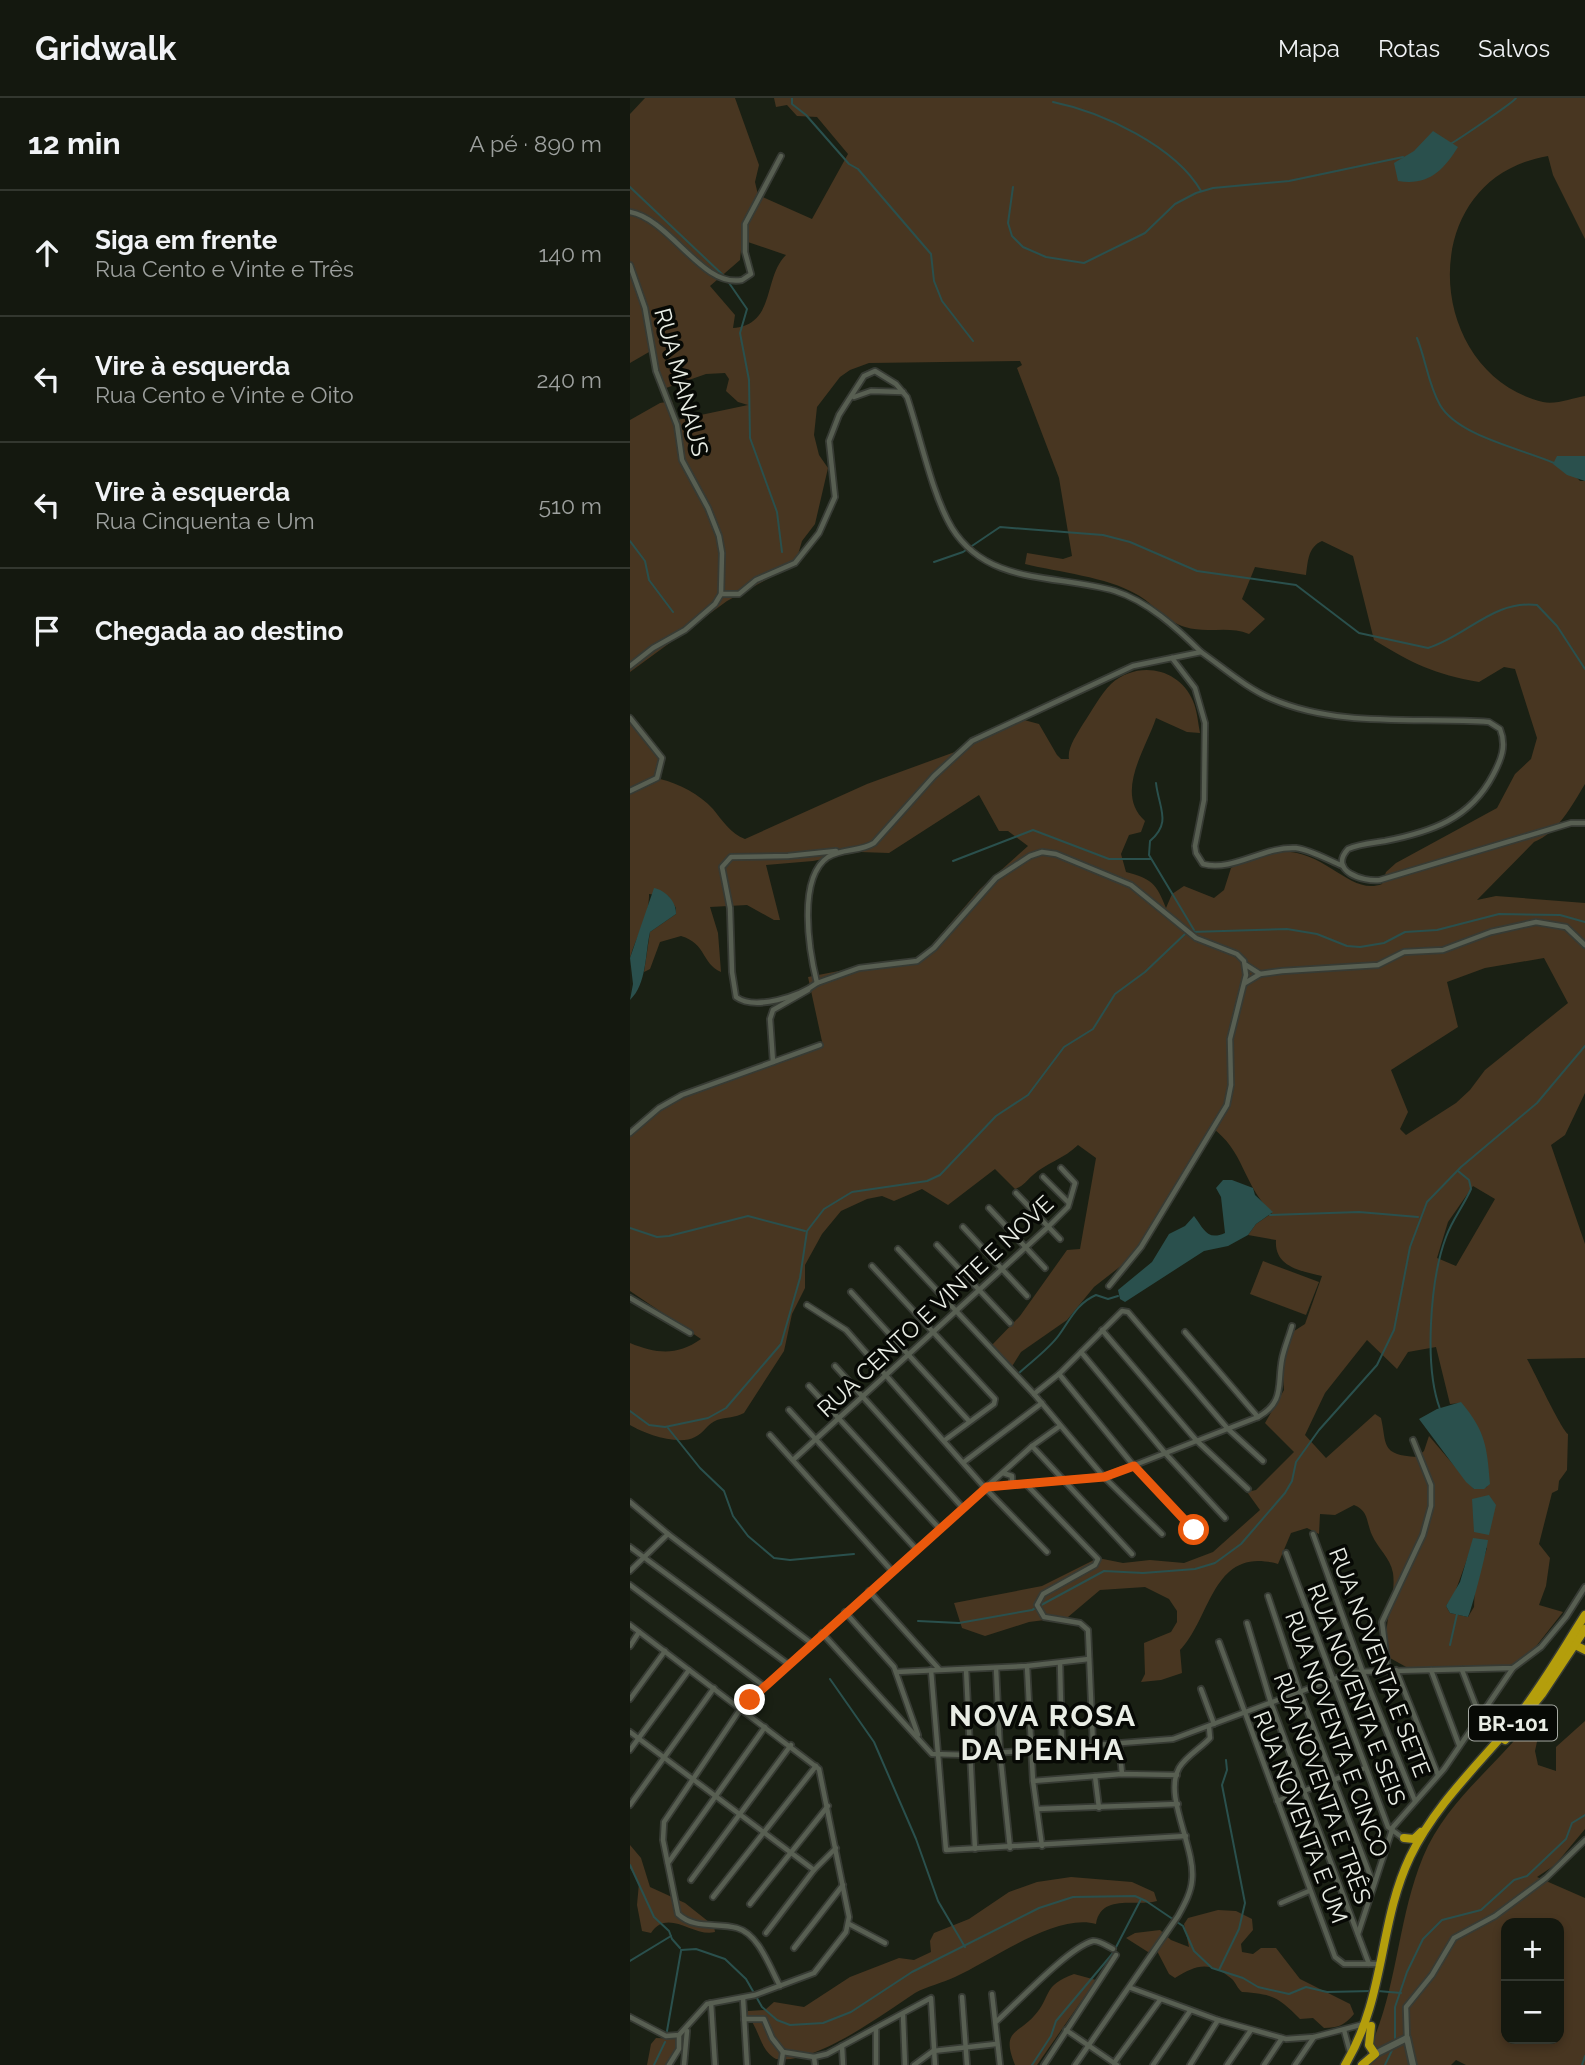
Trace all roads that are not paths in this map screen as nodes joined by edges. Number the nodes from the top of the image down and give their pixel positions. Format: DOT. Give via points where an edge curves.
graph roads {
  1 [pos="780,156"];
  2 [pos="630,212"];
  3 [pos="630,265"];
  4 [pos="905,393"];
  5 [pos="853,397"];
  6 [pos="721,594"];
  7 [pos="1201,652"];
  8 [pos="1171,657"];
  9 [pos="630,666"];
  10 [pos="630,718"];
  11 [pos="630,791"];
  12 [pos="1585,823"];
  13 [pos="840,850"];
  14 [pos="1343,866"];
  15 [pos="1585,946"];
  16 [pos="1246,964"];
  17 [pos="1260,974"];
  18 [pos="817,982"];
  19 [pos="1244,983"];
  20 [pos="811,988"];
  21 [pos="820,1045"];
  22 [pos="773,1062"];
  23 [pos="630,1133"];
  24 [pos="1061,1168"];
  25 [pos="1043,1177"];
  26 [pos="1016,1192"];
  27 [pos="1070,1203"];
  28 [pos="989,1208"];
  29 [pos="963,1227"];
  30 [pos="1048,1227"];
  31 [pos="1060,1239"];
  32 [pos="937,1245"];
  33 [pos="898,1249"];
  34 [pos="1026,1249"];
  35 [pos="872,1266"];
  36 [pos="1045,1268"];
  37 [pos="1002,1271"];
  38 [pos="1109,1286"];
  39 [pos="851,1292"];
  40 [pos="979,1292"];
  41 [pos="1027,1296"];
  42 [pos="630,1298"];
  43 [pos="807,1305"];
  44 [pos="957,1312"];
  45 [pos="1010,1323"];
  46 [pos="1292,1326"];
  47 [pos="1102,1330"];
  48 [pos="932,1332"];
  49 [pos="1185,1332"];
  50 [pos="690,1333"];
  51 [pos="1081,1352"];
  52 [pos="908,1354"];
  53 [pos="835,1366"];
  54 [pos="1059,1374"];
  55 [pos="887,1376"];
  56 [pos="809,1386"];
  57 [pos="1034,1394"];
  58 [pos="863,1397"];
  59 [pos="1042,1403"];
  60 [pos="789,1410"];
  61 [pos="1258,1417"];
  62 [pos="841,1419"];
  63 [pos="970,1420"];
  64 [pos="1060,1426"];
  65 [pos="1227,1429"];
  66 [pos="770,1435"];
  67 [pos="816,1440"];
  68 [pos="945,1440"];
  69 [pos="1196,1440"];
  70 [pos="1413,1440"];
  71 [pos="1032,1446"];
  72 [pos="1164,1453"];
  73 [pos="793,1460"];
  74 [pos="1263,1461"];
  75 [pos="964,1462"];
  76 [pos="1134,1466"];
  77 [pos="1002,1473"];
  78 [pos="1104,1477"];
  79 [pos="1062,1481"];
  80 [pos="1011,1485"];
  81 [pos="1026,1485"];
  82 [pos="986,1488"];
  83 [pos="1248,1489"];
  84 [pos="630,1502"];
  85 [pos="963,1508"];
  86 [pos="1225,1518"];
  87 [pos="939,1528"];
  88 [pos="1194,1530"];
  89 [pos="668,1534"];
  90 [pos="1162,1534"];
  91 [pos="1313,1534"];
  92 [pos="630,1547"];
  93 [pos="917,1550"];
  94 [pos="1047,1552"];
  95 [pos="1286,1553"];
  96 [pos="1132,1554"];
  97 [pos="642,1557"];
  98 [pos="630,1571"];
  99 [pos="893,1572"];
  100 [pos="630,1585"];
  101 [pos="1585,1587"];
  102 [pos="869,1591"];
  103 [pos="1268,1596"];
  104 [pos="845,1612"];
  105 [pos="1585,1615"];
  106 [pos="1247,1623"];
  107 [pos="630,1625"];
  108 [pos="1585,1629"];
  109 [pos="639,1632"];
  110 [pos="822,1633"];
  111 [pos="1573,1634"];
  112 [pos="1219,1642"];
  113 [pos="811,1643"];
  114 [pos="1575,1645"];
  115 [pos="630,1646"];
  116 [pos="1585,1650"];
  117 [pos="664,1651"];
  118 [pos="1089,1659"];
  119 [pos="1060,1663"];
  120 [pos="788,1664"];
  121 [pos="1027,1666"];
  122 [pos="996,1668"];
  123 [pos="1513,1668"];
  124 [pos="939,1669"];
  125 [pos="965,1669"];
  126 [pos="689,1670"];
  127 [pos="931,1670"];
  128 [pos="1362,1670"];
  129 [pos="1388,1670"];
  130 [pos="1396,1670"];
  131 [pos="1462,1670"];
  132 [pos="1431,1671"];
  133 [pos="896,1672"];
  134 [pos="1331,1679"];
  135 [pos="764,1686"];
  136 [pos="714,1688"];
  137 [pos="1201,1689"];
  138 [pos="1300,1692"];
  139 [pos="630,1699"];
  140 [pos="1271,1703"];
  141 [pos="741,1708"];
  142 [pos="1243,1714"];
  143 [pos="1479,1714"];
  144 [pos="1211,1726"];
  145 [pos="765,1727"];
  146 [pos="630,1732"];
  147 [pos="638,1738"];
  148 [pos="920,1740"];
  149 [pos="1119,1742"];
  150 [pos="791,1745"];
  151 [pos="1093,1745"];
  152 [pos="1459,1746"];
  153 [pos="1062,1748"];
  154 [pos="1031,1749"];
  155 [pos="630,1750"];
  156 [pos="1000,1753"];
  157 [pos="969,1755"];
  158 [pos="937,1756"];
  159 [pos="665,1758"];
  160 [pos="816,1766"];
  161 [pos="1366,1768"];
  162 [pos="1122,1774"];
  163 [pos="1177,1775"];
  164 [pos="1438,1775"];
  165 [pos="1095,1776"];
  166 [pos="691,1777"];
  167 [pos="1334,1778"];
  168 [pos="1033,1781"];
  169 [pos="1303,1789"];
  170 [pos="716,1796"];
  171 [pos="1278,1801"];
  172 [pos="1415,1801"];
  173 [pos="1178,1804"];
  174 [pos="630,1805"];
  175 [pos="828,1805"];
  176 [pos="1099,1808"];
  177 [pos="1037,1809"];
  178 [pos="739,1814"];
  179 [pos="1430,1822"];
  180 [pos="1391,1831"];
  181 [pos="764,1832"];
  182 [pos="1186,1836"];
  183 [pos="1404,1839"];
  184 [pos="1585,1840"];
  185 [pos="1042,1846"];
  186 [pos="837,1847"];
  187 [pos="1010,1848"];
  188 [pos="975,1849"];
  189 [pos="789,1852"];
  190 [pos="667,1863"];
  191 [pos="1407,1866"];
  192 [pos="814,1870"];
  193 [pos="691,1880"];
  194 [pos="1373,1883"];
  195 [pos="844,1884"];
  196 [pos="1310,1891"];
  197 [pos="713,1897"];
  198 [pos="1281,1903"];
  199 [pos="750,1904"];
  200 [pos="849,1924"];
  201 [pos="766,1933"];
  202 [pos="1358,1935"];
  203 [pos="885,1943"];
  204 [pos="794,1948"];
  205 [pos="1369,1964"];
  206 [pos="1382,1964"];
  207 [pos="780,1986"];
  208 [pos="1131,1988"];
  209 [pos="992,1994"];
  210 [pos="961,1997"];
  211 [pos="743,1998"];
  212 [pos="1160,2000"];
  213 [pos="711,2003"];
  214 [pos="1190,2010"];
  215 [pos="903,2015"];
  216 [pos="630,2017"];
  217 [pos="744,2019"];
  218 [pos="1218,2020"];
  219 [pos="997,2021"];
  220 [pos="1369,2024"];
  221 [pos="876,2027"];
  222 [pos="687,2030"];
  223 [pos="1066,2030"];
  224 [pos="1251,2030"];
  225 [pos="1344,2030"];
  226 [pos="679,2035"];
  227 [pos="1314,2037"];
  228 [pos="1282,2038"];
  229 [pos="1407,2038"];
  230 [pos="996,2044"];
  231 [pos="842,2046"];
  232 [pos="964,2047"];
  233 [pos="1087,2047"];
  234 [pos="933,2051"];
  235 [pos="783,2052"];
  236 [pos="1376,2054"];
  237 [pos="814,2057"];
  238 [pos="1351,2061"];
  239 [pos="1115,2064"];
  240 [pos="669,2065"];
  241 [pos="684,2065"];
  242 [pos="715,2065"];
  243 [pos="747,2065"];
  244 [pos="781,2065"];
  245 [pos="814,2065"];
  246 [pos="843,2065"];
  247 [pos="876,2065"];
  248 [pos="905,2065"];
  249 [pos="914,2065"];
  250 [pos="935,2065"];
  251 [pos="967,2065"];
  252 [pos="1000,2065"];
  253 [pos="1044,2065"];
  254 [pos="1075,2065"];
  255 [pos="1153,2065"];
  256 [pos="1190,2065"];
  257 [pos="1227,2065"];
  258 [pos="1264,2065"];
  259 [pos="1295,2065"];
  260 [pos="1345,2065"];
  261 [pos="1362,2065"];
  262 [pos="1413,2065"];
  1 -- 2 [label="street" via="745,224 751,274 743,280 722,277 705,267 658,225"];
  3 -- 6 [label="street, RUA MANAUS" via="645,308 656,371 677,425 682,460 719,536"];
  4 -- 5 [label="street" via="871,391"];
  4 -- 5 [label="street" via="871,372"];
  4 -- 7 [label="street" via="944,513 970,551 1001,569 1127,596 1172,625"];
  5 -- 6 [label="street" via="829,441 835,497 820,533 794,563 756,580 739,594"];
  6 -- 9 [label="street" via="716,604 685,630"];
  7 -- 8 [label="street"];
  7 -- 14 [label="street" via="1254,690 1293,707 1347,717 1489,722 1500,729 1504,741 1500,760 1486,789 1465,811 1447,824 1418,834 1348,849"];
  8 -- 13 [label="street" via="1133,666 972,741 867,848"];
  8 -- 14 [label="street" via="1195,688 1205,723 1204,800 1195,846 1198,860 1220,866 1292,848"];
  10 -- 11 [label="street" via="662,758 657,778"];
  12 -- 14 [label="street" via="1571,823 1380,880 1361,880"];
  13 -- 18 [label="street" via="821,863 811,882 811,948"];
  13 -- 20 [label="street" via="731,857 722,867 737,997 757,1002"];
  15 -- 17 [label="street" via="1566,927 1536,922 1443,950 1404,952 1378,965"];
  16 -- 17 [label="street"];
  16 -- 18 [label="street" via="1237,954 1202,942 1131,885 1042,852 996,878 943,939 917,961 859,968"];
  16 -- 19 [label="street"];
  17 -- 19 [label="street"];
  18 -- 20 [label="street"];
  19 -- 38 [label="street" via="1230,1039 1229,1097 1221,1118 1137,1253"];
  20 -- 22 [label="street" via="773,1010"];
  21 -- 22 [label="street"];
  22 -- 23 [label="street" via="682,1095"];
  24 -- 27 [label="street, RUA CENTO E VINTE E NOVE" via="1075,1184"];
  25 -- 27 [label="street"];
  26 -- 30 [label="street"];
  27 -- 30 [label="street, RUA CENTO E VINTE E NOVE"];
  28 -- 34 [label="street"];
  29 -- 37 [label="street"];
  30 -- 31 [label="street"];
  30 -- 34 [label="street, RUA CENTO E VINTE E NOVE"];
  32 -- 40 [label="street"];
  33 -- 44 [label="street"];
  34 -- 36 [label="street"];
  34 -- 37 [label="street, RUA CENTO E VINTE E NOVE"];
  35 -- 48 [label="street"];
  37 -- 40 [label="street, RUA CENTO E VINTE E NOVE"];
  37 -- 41 [label="street"];
  39 -- 52 [label="street"];
  40 -- 44 [label="street, RUA CENTO E VINTE E NOVE"];
  40 -- 45 [label="street"];
  42 -- 50 [label="street"];
  43 -- 55 [label="street" via="846,1330"];
  44 -- 48 [label="street, RUA CENTO E VINTE E NOVE"];
  44 -- 57 [label="street"];
  46 -- 61 [label="street" via="1282,1358 1279,1396"];
  47 -- 51 [label="street"];
  47 -- 65 [label="street" via="1122,1311 1128,1312"];
  47 -- 69 [label="street"];
  48 -- 52 [label="street, RUA CENTO E VINTE E NOVE"];
  48 -- 63 [label="street" via="995,1401"];
  49 -- 61 [label="street"];
  51 -- 54 [label="street"];
  51 -- 72 [label="street"];
  52 -- 55 [label="street, RUA CENTO E VINTE E NOVE"];
  52 -- 63 [label="street"];
  53 -- 58 [label="street"];
  54 -- 57 [label="street"];
  54 -- 76 [label="street"];
  55 -- 58 [label="street, RUA CENTO E VINTE E NOVE"];
  55 -- 68 [label="street"];
  56 -- 62 [label="street"];
  57 -- 59 [label="street"];
  58 -- 62 [label="street, RUA CENTO E VINTE E NOVE"];
  58 -- 85 [label="street"];
  59 -- 64 [label="street"];
  59 -- 75 [label="street"];
  60 -- 67 [label="street"];
  61 -- 65 [label="street"];
  62 -- 67 [label="street, RUA CENTO E VINTE E NOVE"];
  62 -- 87 [label="street"];
  63 -- 68 [label="street"];
  64 -- 71 [label="street"];
  64 -- 78 [label="street"];
  65 -- 69 [label="street"];
  65 -- 74 [label="street"];
  66 -- 73 [label="street"];
  67 -- 73 [label="street, RUA CENTO E VINTE E NOVE"];
  67 -- 93 [label="street"];
  68 -- 75 [label="street"];
  69 -- 72 [label="street"];
  69 -- 83 [label="street"];
  70 -- 129 [label="street" via="1431,1485 1432,1506 1382,1622"];
  71 -- 77 [label="street"];
  71 -- 79 [label="street"];
  72 -- 76 [label="street"];
  72 -- 86 [label="street"];
  73 -- 99 [label="street"];
  75 -- 82 [label="street"];
  76 -- 78 [label="street"];
  76 -- 88 [label="street"];
  77 -- 80 [label="street" via="1012,1476"];
  77 -- 82 [label="street"];
  78 -- 79 [label="street"];
  78 -- 90 [label="street"];
  79 -- 81 [label="street"];
  79 -- 96 [label="street"];
  80 -- 81 [label="street"];
  80 -- 82 [label="street"];
  81 -- 118 [label="street" via="1098,1561 1043,1594 1037,1605 1044,1617 1080,1623 1088,1630"];
  82 -- 85 [label="street"];
  82 -- 94 [label="street"];
  84 -- 89 [label="street"];
  85 -- 87 [label="street"];
  87 -- 93 [label="street"];
  89 -- 97 [label="street"];
  89 -- 113 [label="street"];
  91 -- 128 [label="street, RUA NOVENTA E SETE"];
  92 -- 97 [label="street"];
  93 -- 99 [label="street"];
  95 -- 134 [label="street, RUA NOVENTA E SEIS"];
  97 -- 98 [label="street"];
  97 -- 120 [label="street"];
  99 -- 102 [label="street"];
  100 -- 135 [label="street"];
  101 -- 123 [label="street" via="1541,1647"];
  102 -- 104 [label="street"];
  102 -- 124 [label="street"];
  103 -- 138 [label="street, RUA NOVENTA E CINCO"];
  104 -- 110 [label="street"];
  104 -- 133 [label="street"];
  105 -- 111 [label="highway, BR-101"];
  106 -- 140 [label="street, RUA NOVENTA E TRÊS"];
  107 -- 109 [label="street"];
  108 -- 114 [label="highway, BR-101"];
  109 -- 115 [label="street"];
  109 -- 117 [label="street"];
  110 -- 113 [label="street"];
  110 -- 148 [label="street"];
  111 -- 114 [label="highway"];
  111 -- 179 [label="highway, BR-101" via="1538,1690"];
  112 -- 142 [label="street, RUA NOVENTA E UM"];
  113 -- 120 [label="street"];
  114 -- 116 [label="highway"];
  114 -- 220 [label="highway, BR-101" via="1520,1724 1447,1806 1421,1845 1404,1890"];
  117 -- 126 [label="street"];
  117 -- 139 [label="street"];
  118 -- 119 [label="street"];
  118 -- 151 [label="street"];
  119 -- 121 [label="street"];
  119 -- 153 [label="street"];
  120 -- 135 [label="street"];
  121 -- 122 [label="street"];
  121 -- 154 [label="street"];
  122 -- 125 [label="street"];
  122 -- 156 [label="street"];
  123 -- 131 [label="street"];
  123 -- 143 [label="street"];
  124 -- 125 [label="street"];
  124 -- 127 [label="street"];
  125 -- 157 [label="street"];
  126 -- 136 [label="street"];
  126 -- 147 [label="street"];
  127 -- 133 [label="street"];
  127 -- 158 [label="street"];
  128 -- 129 [label="street"];
  128 -- 134 [label="street"];
  128 -- 172 [label="street, RUA NOVENTA E SETE"];
  129 -- 130 [label="street"];
  130 -- 132 [label="street"];
  130 -- 164 [label="street"];
  131 -- 132 [label="street"];
  131 -- 143 [label="street"];
  132 -- 152 [label="street"];
  133 -- 148 [label="street"];
  134 -- 138 [label="street"];
  134 -- 161 [label="street, RUA NOVENTA E SEIS"];
  135 -- 141 [label="street"];
  136 -- 141 [label="street"];
  136 -- 159 [label="street"];
  137 -- 144 [label="street"];
  138 -- 140 [label="street"];
  138 -- 167 [label="street, RUA NOVENTA E CINCO"];
  140 -- 142 [label="street"];
  140 -- 169 [label="street, RUA NOVENTA E TRÊS"];
  141 -- 145 [label="street"];
  141 -- 166 [label="street"];
  142 -- 144 [label="street"];
  142 -- 171 [label="street, RUA NOVENTA E UM"];
  143 -- 152 [label="street"];
  144 -- 149 [label="street" via="1173,1739"];
  144 -- 163 [label="street" via="1210,1738"];
  145 -- 150 [label="street"];
  145 -- 170 [label="street"];
  146 -- 147 [label="street"];
  147 -- 155 [label="street"];
  147 -- 159 [label="street"];
  148 -- 158 [label="street"];
  149 -- 151 [label="street"];
  149 -- 162 [label="street"];
  150 -- 160 [label="street"];
  150 -- 178 [label="street"];
  151 -- 153 [label="street"];
  152 -- 164 [label="street"];
  153 -- 154 [label="street"];
  154 -- 156 [label="street"];
  154 -- 168 [label="street"];
  156 -- 157 [label="street"];
  156 -- 187 [label="street"];
  157 -- 158 [label="street"];
  157 -- 188 [label="street"];
  158 -- 188 [label="street" via="946,1850"];
  159 -- 166 [label="street"];
  159 -- 174 [label="street"];
  160 -- 175 [label="street"];
  160 -- 181 [label="street"];
  161 -- 167 [label="street"];
  161 -- 180 [label="street, RUA NOVENTA E SEIS"];
  162 -- 163 [label="street"];
  162 -- 165 [label="street"];
  163 -- 173 [label="street"];
  164 -- 172 [label="street"];
  165 -- 168 [label="street"];
  165 -- 176 [label="street"];
  166 -- 170 [label="street"];
  166 -- 190 [label="street" via="664,1822"];
  167 -- 169 [label="street"];
  167 -- 194 [label="street, RUA NOVENTA E CINCO"];
  168 -- 177 [label="street"];
  169 -- 171 [label="street"];
  169 -- 202 [label="street, RUA NOVENTA E TRÊS"];
  170 -- 178 [label="street"];
  170 -- 190 [label="street"];
  171 -- 196 [label="street, RUA NOVENTA E UM"];
  172 -- 180 [label="street"];
  173 -- 176 [label="street"];
  173 -- 182 [label="street"];
  175 -- 186 [label="street"];
  175 -- 189 [label="street"];
  176 -- 177 [label="street"];
  177 -- 185 [label="street"];
  178 -- 181 [label="street"];
  178 -- 193 [label="street"];
  179 -- 183 [label="highway" via="1414,1839"];
  179 -- 191 [label="highway, BR-101"];
  180 -- 183 [label="street, RUA NOVENTA E SEIS"];
  180 -- 194 [label="street"];
  181 -- 189 [label="street"];
  181 -- 197 [label="street"];
  182 -- 185 [label="street"];
  182 -- 208 [label="street" via="1192,1868 1190,1890"];
  183 -- 191 [label="highway" via="1409,1847"];
  184 -- 229 [label="street" via="1546,1878 1450,1942 1436,1969 1406,2007"];
  185 -- 187 [label="street"];
  186 -- 192 [label="street"];
  186 -- 195 [label="street"];
  187 -- 188 [label="street"];
  189 -- 192 [label="street"];
  189 -- 199 [label="street"];
  190 -- 207 [label="street" via="679,1916 710,1927 740,1929 757,1945"];
  191 -- 206 [label="highway, BR-101"];
  192 -- 201 [label="street"];
  194 -- 202 [label="street"];
  195 -- 200 [label="street"];
  195 -- 204 [label="street"];
  196 -- 198 [label="street"];
  196 -- 205 [label="street, RUA NOVENTA E UM" via="1335,1958 1344,1964"];
  200 -- 203 [label="street"];
  200 -- 207 [label="street" via="818,1970"];
  202 -- 205 [label="street, RUA NOVENTA E TRÊS"];
  205 -- 206 [label="street, RUA NOVENTA E UM"];
  206 -- 220 [label="highway, BR-101"];
  207 -- 211 [label="street"];
  208 -- 212 [label="street"];
  208 -- 233 [label="street"];
  209 -- 219 [label="street"];
  210 -- 232 [label="street"];
  211 -- 213 [label="street"];
  211 -- 217 [label="street"];
  212 -- 214 [label="street"];
  212 -- 239 [label="street"];
  213 -- 222 [label="street"];
  213 -- 242 [label="street"];
  214 -- 218 [label="street"];
  214 -- 255 [label="street"];
  215 -- 221 [label="street"];
  215 -- 234 [label="street" via="932,1998"];
  215 -- 248 [label="street"];
  216 -- 226 [label="street" via="666,2036"];
  217 -- 235 [label="street" via="764,2019"];
  217 -- 243 [label="street"];
  218 -- 224 [label="street"];
  218 -- 256 [label="street"];
  219 -- 223 [label="street" via="1056,1967 1098,1941 1114,1952"];
  219 -- 230 [label="street"];
  220 -- 225 [label="street"];
  220 -- 236 [label="highway" via="1370,2048"];
  220 -- 238 [label="highway, BR-101"];
  221 -- 231 [label="street"];
  221 -- 247 [label="street"];
  222 -- 226 [label="street"];
  222 -- 241 [label="street"];
  223 -- 233 [label="street"];
  223 -- 253 [label="street"];
  224 -- 228 [label="street"];
  224 -- 257 [label="street"];
  225 -- 227 [label="street"];
  225 -- 238 [label="street"];
  226 -- 240 [label="street" via="679,2049"];
  227 -- 228 [label="street"];
  227 -- 259 [label="street"];
  228 -- 258 [label="street"];
  229 -- 236 [label="street"];
  229 -- 262 [label="street"];
  230 -- 232 [label="street"];
  230 -- 252 [label="street"];
  231 -- 237 [label="street"];
  231 -- 246 [label="street"];
  232 -- 234 [label="street"];
  232 -- 251 [label="street"];
  233 -- 239 [label="street"];
  233 -- 254 [label="street"];
  234 -- 249 [label="street"];
  234 -- 250 [label="street"];
  235 -- 237 [label="street"];
  235 -- 244 [label="street"];
  236 -- 261 [label="highway"];
  237 -- 245 [label="street"];
  238 -- 260 [label="highway, BR-101"];
}
